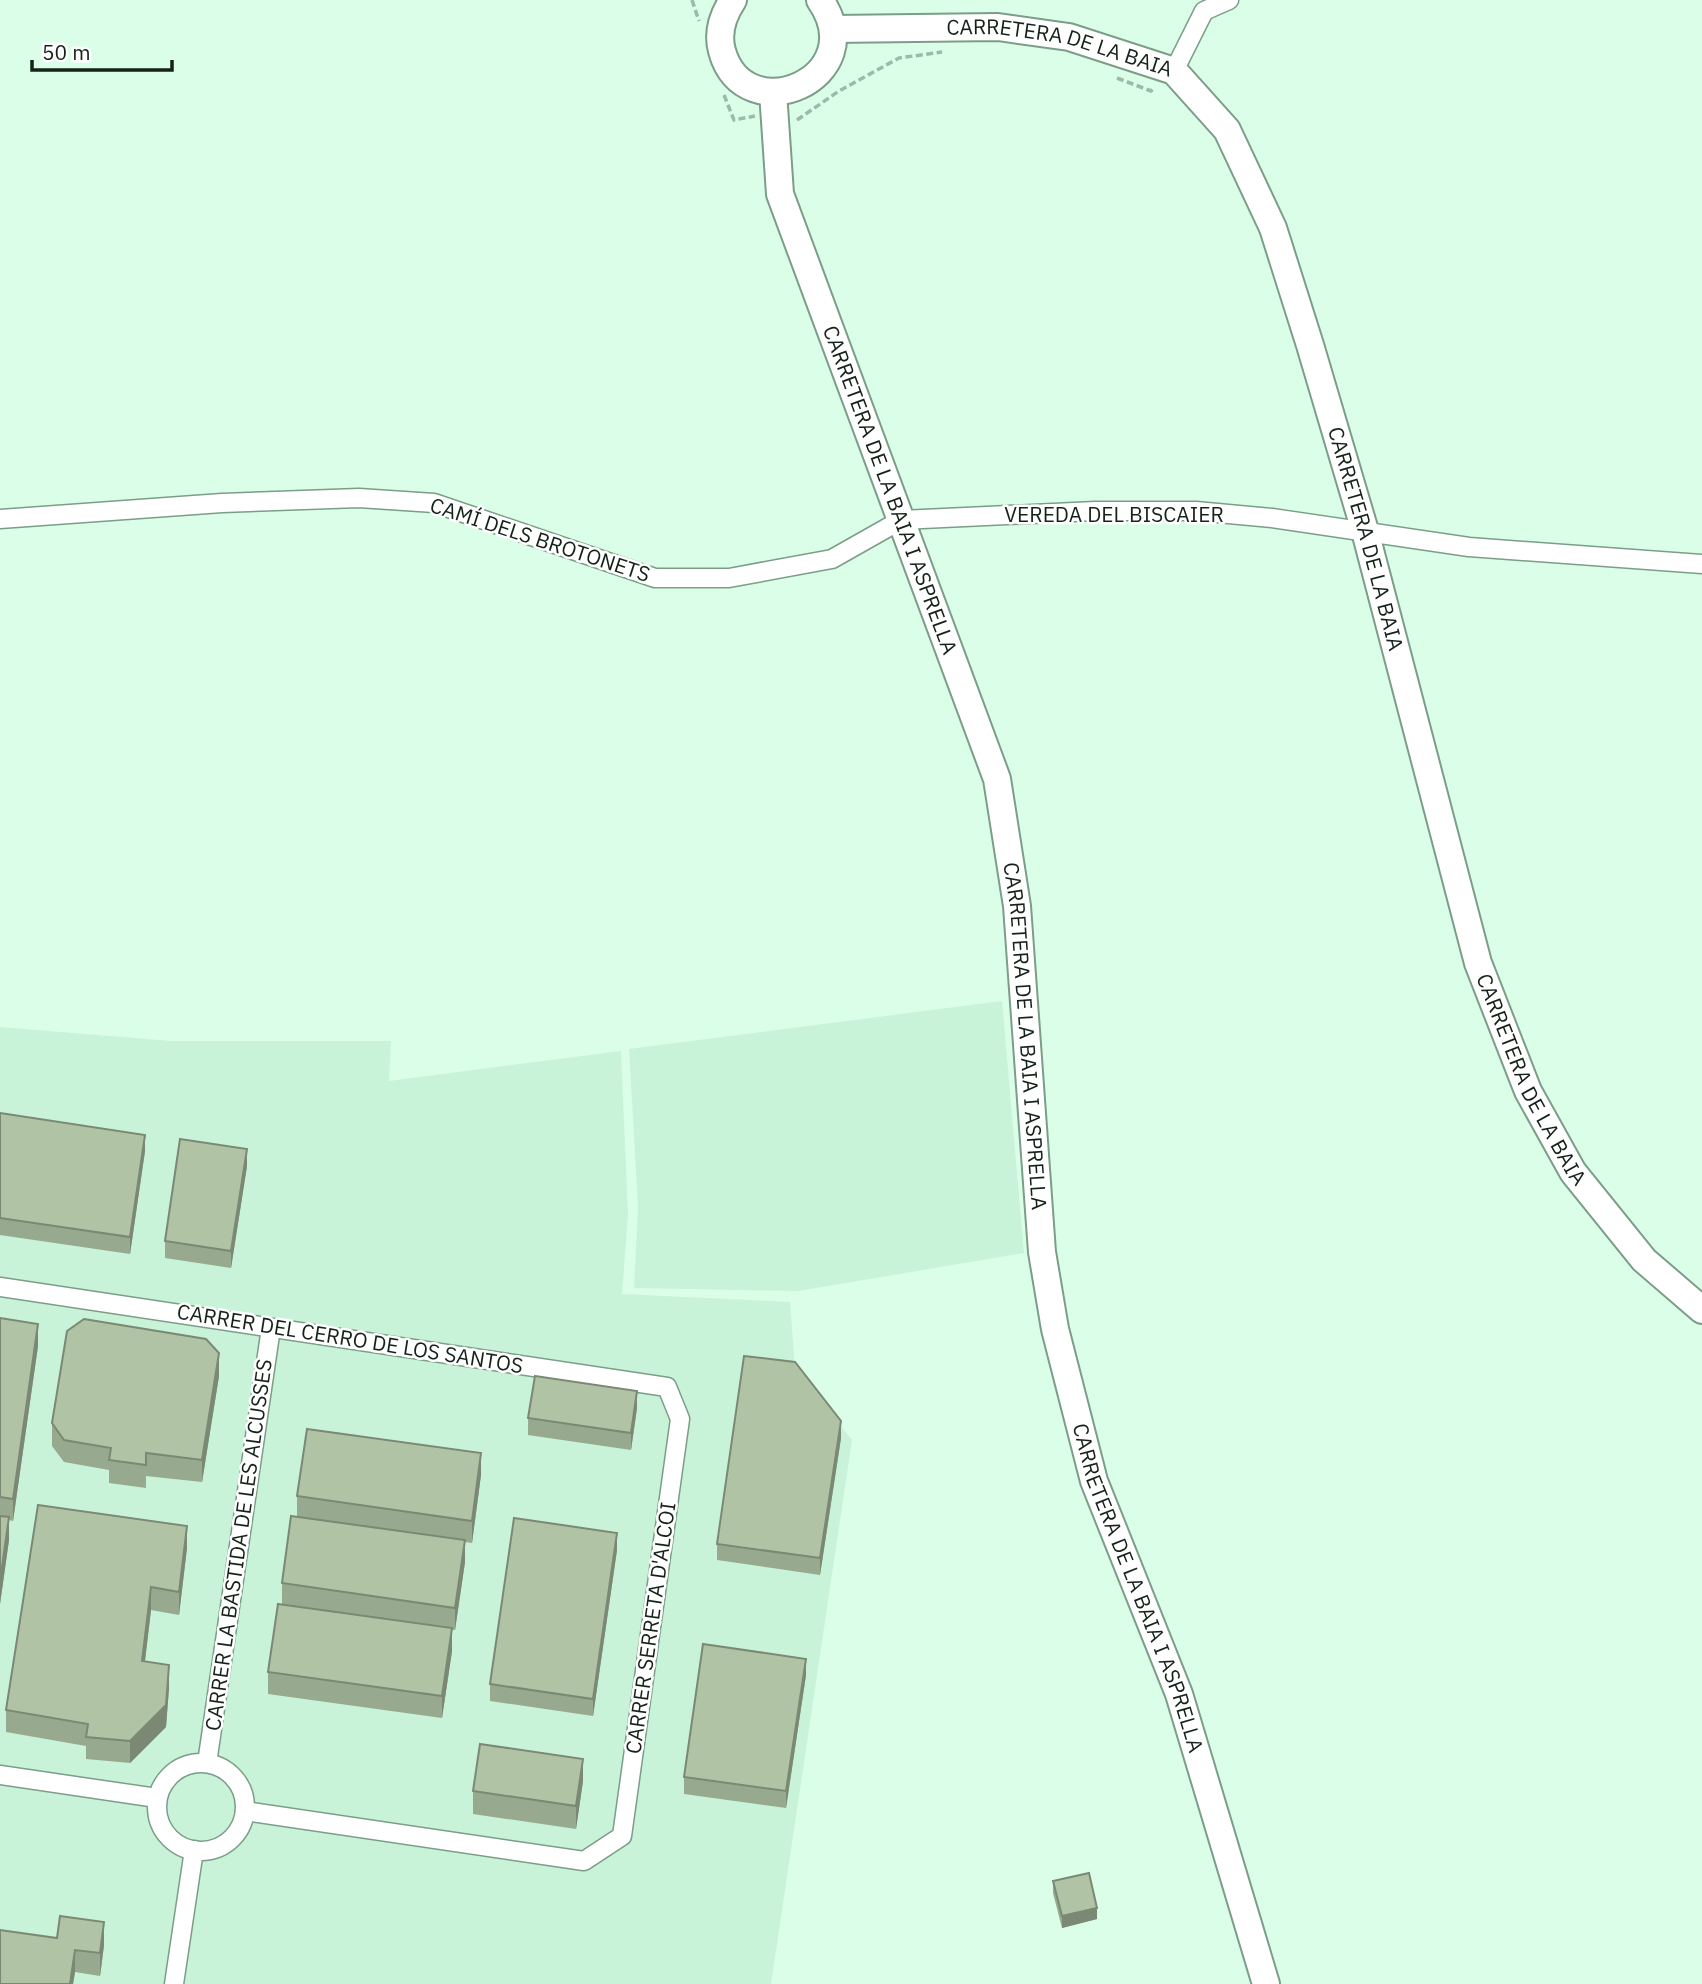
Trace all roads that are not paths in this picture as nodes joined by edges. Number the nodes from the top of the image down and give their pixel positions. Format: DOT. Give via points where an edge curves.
graph roads {
  1 [pos="820,0"];
  2 [pos="1229,0"];
  3 [pos="732,1"];
  4 [pos="833,29"];
  5 [pos="1174,71"];
  6 [pos="773,92"];
  7 [pos="0,519"];
  8 [pos="901,520"];
  9 [pos="1365,531"];
  10 [pos="1702,564"];
  11 [pos="0,1286"];
  12 [pos="1702,1310"];
  13 [pos="271,1328"];
  14 [pos="680,1419"];
  15 [pos="206,1763"];
  16 [pos="0,1775"];
  17 [pos="157,1798"];
  18 [pos="245,1811"];
  19 [pos="194,1850"];
  20 [pos="174,1984"];
  21 [pos="1266,1984"];
  1 -- 4 [label="main road"];
  2 -- 5 [label="street" via="1204,11"];
  3 -- 6 [label="main road" via="720,36 724,57 745,83"];
  4 -- 5 [label="main road, CARRETERA DE LA BAIA" via="998,27 1069,37"];
  4 -- 6 [label="main road" via="830,56 821,71 794,90"];
  5 -- 9 [label="main road, CARRETERA DE LA BAIA" via="1227,130 1273,228"];
  6 -- 8 [label="main road, CARRETERA DE LA BAIA I ASPRELLA" via="780,194"];
  7 -- 8 [label="street, CAMÍ DELS BROTONETS" via="231,502 359,498 434,503 655,578 729,578 832,559"];
  8 -- 9 [label="street, VEREDA DEL BISCAIER" via="1196,511"];
  8 -- 21 [label="main road, CARRETERA DE LA BAIA I ASPRELLA" via="997,779 1017,906 1042,1252 1055,1329 1094,1481 1154,1627 1202,1763"];
  9 -- 10 [label="street, VEREDA DEL BISCAIER" via="1469,547"];
  9 -- 12 [label="main road, CARRETERA DE LA BAIA" via="1478,963 1528,1091 1573,1172 1644,1260"];
  11 -- 13 [label="street, CARRER DEL CERRO DE LOS SANTOS"];
  13 -- 14 [label="street, CARRER DEL CERRO DE LOS SANTOS" via="667,1387"];
  13 -- 15 [label="street, CARRER LA BASTIDA DE LES ALCUSSES"];
  14 -- 18 [label="street, CARRER SERRETA D'ALCOI" via="621,1836 584,1861"];
  15 -- 17 [label="street" via="186,1765 168,1777"];
  15 -- 18 [label="street" via="234,1778 244,1794"];
  16 -- 17 [label="street"];
  17 -- 19 [label="street" via="158,1819 168,1836"];
  18 -- 19 [label="street" via="228,1842"];
  19 -- 20 [label="street"];
}
